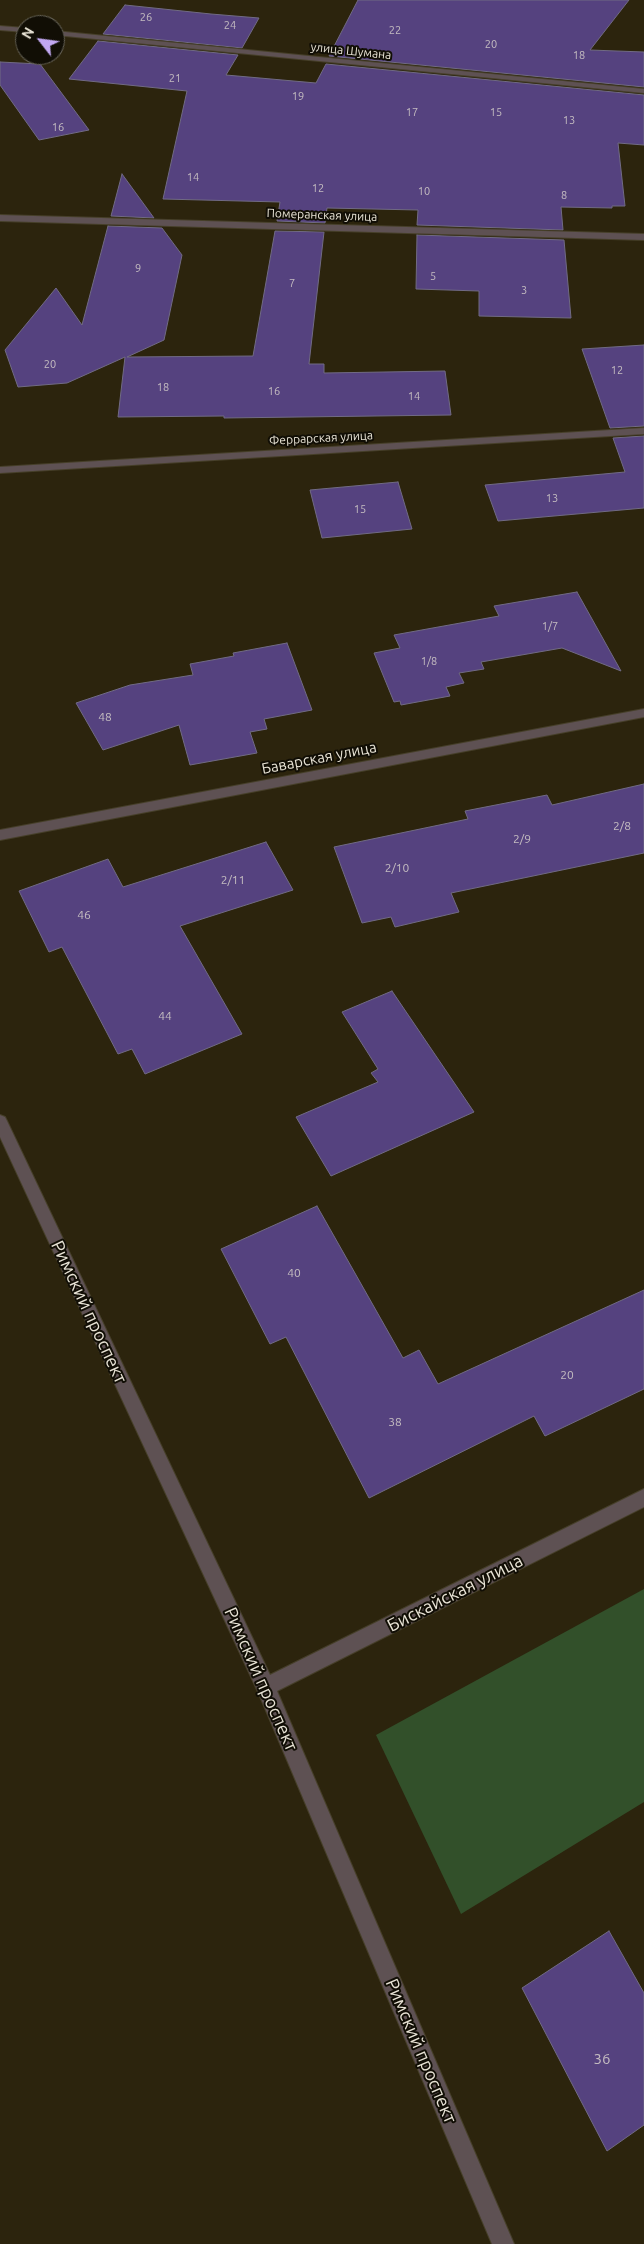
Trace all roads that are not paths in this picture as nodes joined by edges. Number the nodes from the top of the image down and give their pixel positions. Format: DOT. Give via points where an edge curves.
graph roads {
  1 [pos="0,28"];
  2 [pos="15,29"];
  3 [pos="65,34"];
  4 [pos="644,91"];
  5 [pos="0,218"];
  6 [pos="644,237"];
  7 [pos="644,432"];
  8 [pos="0,470"];
  9 [pos="644,713"];
  10 [pos="0,835"];
  11 [pos="0,1121"];
  12 [pos="644,1498"];
  13 [pos="266,1688"];
  14 [pos="503,2244"];
  1 -- 2 [label="street"];
  3 -- 4 [label="street, улица Шумана"];
  5 -- 6 [label="street, Померанская улица"];
  7 -- 8 [label="street, Феррарская улица"];
  9 -- 10 [label="street, Баварская улица"];
  11 -- 13 [label="street, Римский проспект"];
  12 -- 13 [label="street, Бискайская улица"];
  13 -- 14 [label="street, Римский проспект"];
}
